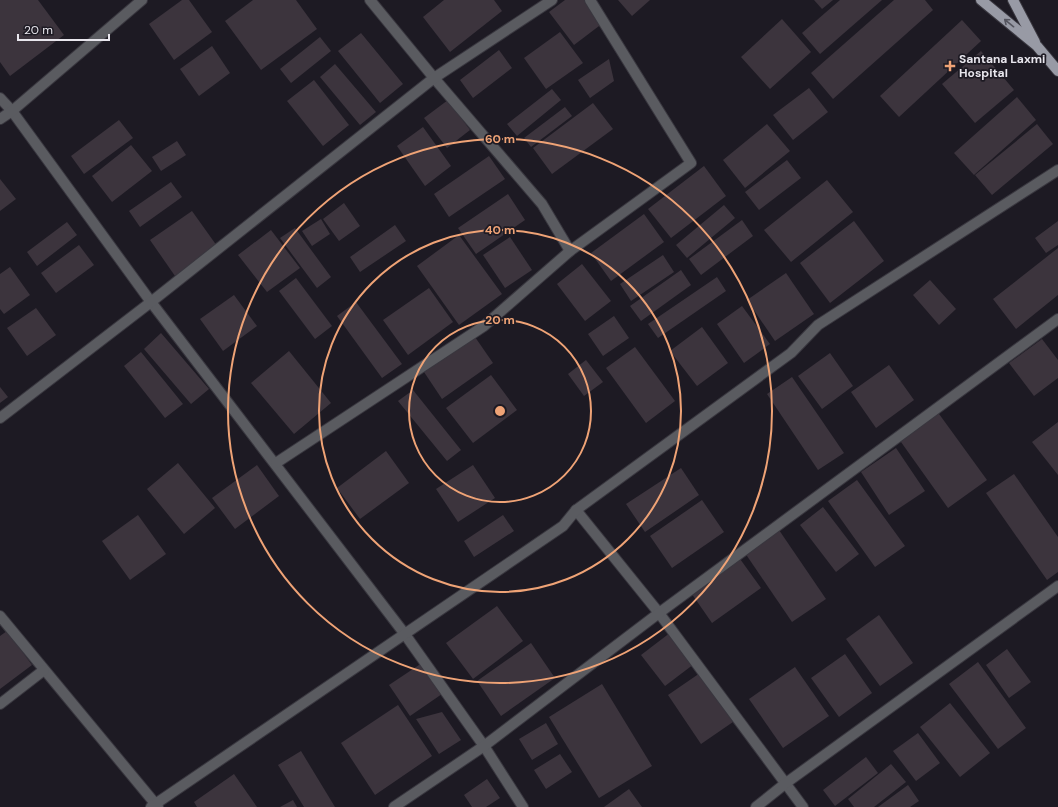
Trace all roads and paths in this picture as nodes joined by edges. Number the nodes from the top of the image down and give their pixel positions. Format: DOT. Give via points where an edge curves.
graph roads {
  1 [pos="142,0"];
  2 [pos="370,0"];
  3 [pos="552,0"];
  4 [pos="590,0"];
  5 [pos="981,0"];
  6 [pos="1013,0"];
  7 [pos="1037,46"];
  8 [pos="1058,71"];
  9 [pos="434,78"];
  10 [pos="0,98"];
  11 [pos="12,111"];
  12 [pos="0,119"];
  13 [pos="1058,170"];
  14 [pos="570,250"];
  15 [pos="151,302"];
  16 [pos="1058,319"];
  17 [pos="0,418"];
  18 [pos="276,463"];
  19 [pos="576,510"];
  20 [pos="1058,586"];
  21 [pos="659,613"];
  22 [pos="0,616"];
  23 [pos="404,633"];
  24 [pos="44,670"];
  25 [pos="0,704"];
  26 [pos="484,746"];
  27 [pos="786,784"];
  28 [pos="155,806"];
  29 [pos="394,807"];
  30 [pos="524,807"];
  31 [pos="756,807"];
  32 [pos="803,807"];
  1 -- 11 [label="street"];
  2 -- 9 [label="street"];
  3 -- 9 [label="street"];
  4 -- 14 [label="street" via="691,163"];
  7 -- 5 [label="main road, one-way"];
  6 -- 7 [label="main road"];
  7 -- 8 [label="main road"];
  9 -- 14 [label="street" via="542,204"];
  9 -- 15 [label="street"];
  10 -- 11 [label="street"];
  11 -- 12 [label="street"];
  11 -- 15 [label="street"];
  13 -- 19 [label="street" via="818,326 791,353"];
  14 -- 18 [label="street" via="484,326"];
  15 -- 17 [label="street"];
  15 -- 18 [label="street"];
  16 -- 21 [label="street"];
  18 -- 23 [label="street"];
  19 -- 21 [label="street"];
  19 -- 23 [label="street" via="563,526"];
  20 -- 27 [label="street"];
  21 -- 26 [label="street"];
  21 -- 27 [label="street"];
  22 -- 24 [label="street"];
  23 -- 26 [label="street"];
  23 -- 28 [label="street"];
  24 -- 25 [label="street"];
  24 -- 28 [label="street"];
  26 -- 29 [label="street"];
  26 -- 30 [label="street"];
  27 -- 31 [label="street"];
  27 -- 32 [label="street"];
}
